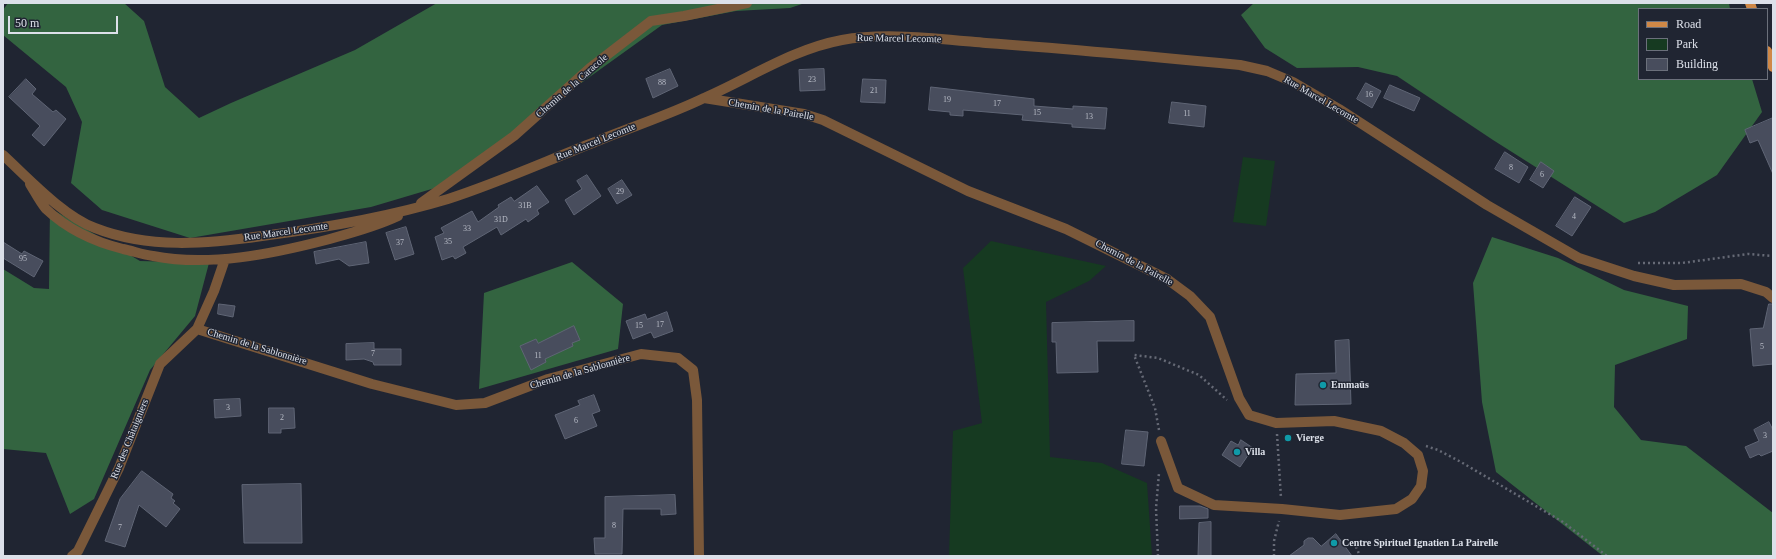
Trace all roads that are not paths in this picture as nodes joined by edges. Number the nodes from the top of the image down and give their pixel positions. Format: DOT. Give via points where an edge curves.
graph roads {
  1 [pos="748,3"];
  2 [pos="1768,54"];
  3 [pos="1773,67"];
  4 [pos="704,98"];
  5 [pos="3,155"];
  6 [pos="24,174"];
  7 [pos="413,208"];
  8 [pos="224,259"];
  9 [pos="1773,298"];
  10 [pos="197,329"];
  11 [pos="1161,441"];
  12 [pos="72,556"];
  13 [pos="699,556"];
  1 -- 7 [label="street, Chemin de la Caracole" via="651,21 590,68 514,136"];
  2 -- 3 [label="main road"];
  4 -- 7 [label="street, Rue Marcel Lecomte" via="505,178 449,199"];
  4 -- 9 [label="street, Rue Marcel Lecomte" via="815,47 843,40 872,37 929,38 1035,46 1240,65 1267,71 1293,82 1487,205 1579,258 1634,276 1674,285 1741,284 1766,292"];
  4 -- 11 [label="street, Chemin de la Pairelle" via="804,114 823,120 968,191 1066,229 1167,279 1190,296 1210,317 1239,398 1249,415 1276,423 1334,421 1381,431 1404,443 1418,455 1423,471 1421,486 1412,499 1396,509 1340,514 1214,505 1178,488"];
  5 -- 6 [label="street, Rue Marcel Lecomte"];
  6 -- 7 [label="street, Rue Marcel Lecomte" via="64,210 91,227 119,236 159,243 200,243 292,232"];
  6 -- 8 [label="street" via="45,208 64,224 83,235 105,244 154,257"];
  7 -- 8 [label="street" via="378,226 294,248"];
  8 -- 10 [label="street, Chemin de la Sablonnière" via="214,291"];
  10 -- 12 [label="street, Rue des Châtaigniers" via="160,364 119,468 78,551"];
  10 -- 13 [label="street, Chemin de la Sablonnière" via="372,384 456,405 485,403 548,379 641,354 678,358 692,370 697,400"];
}
